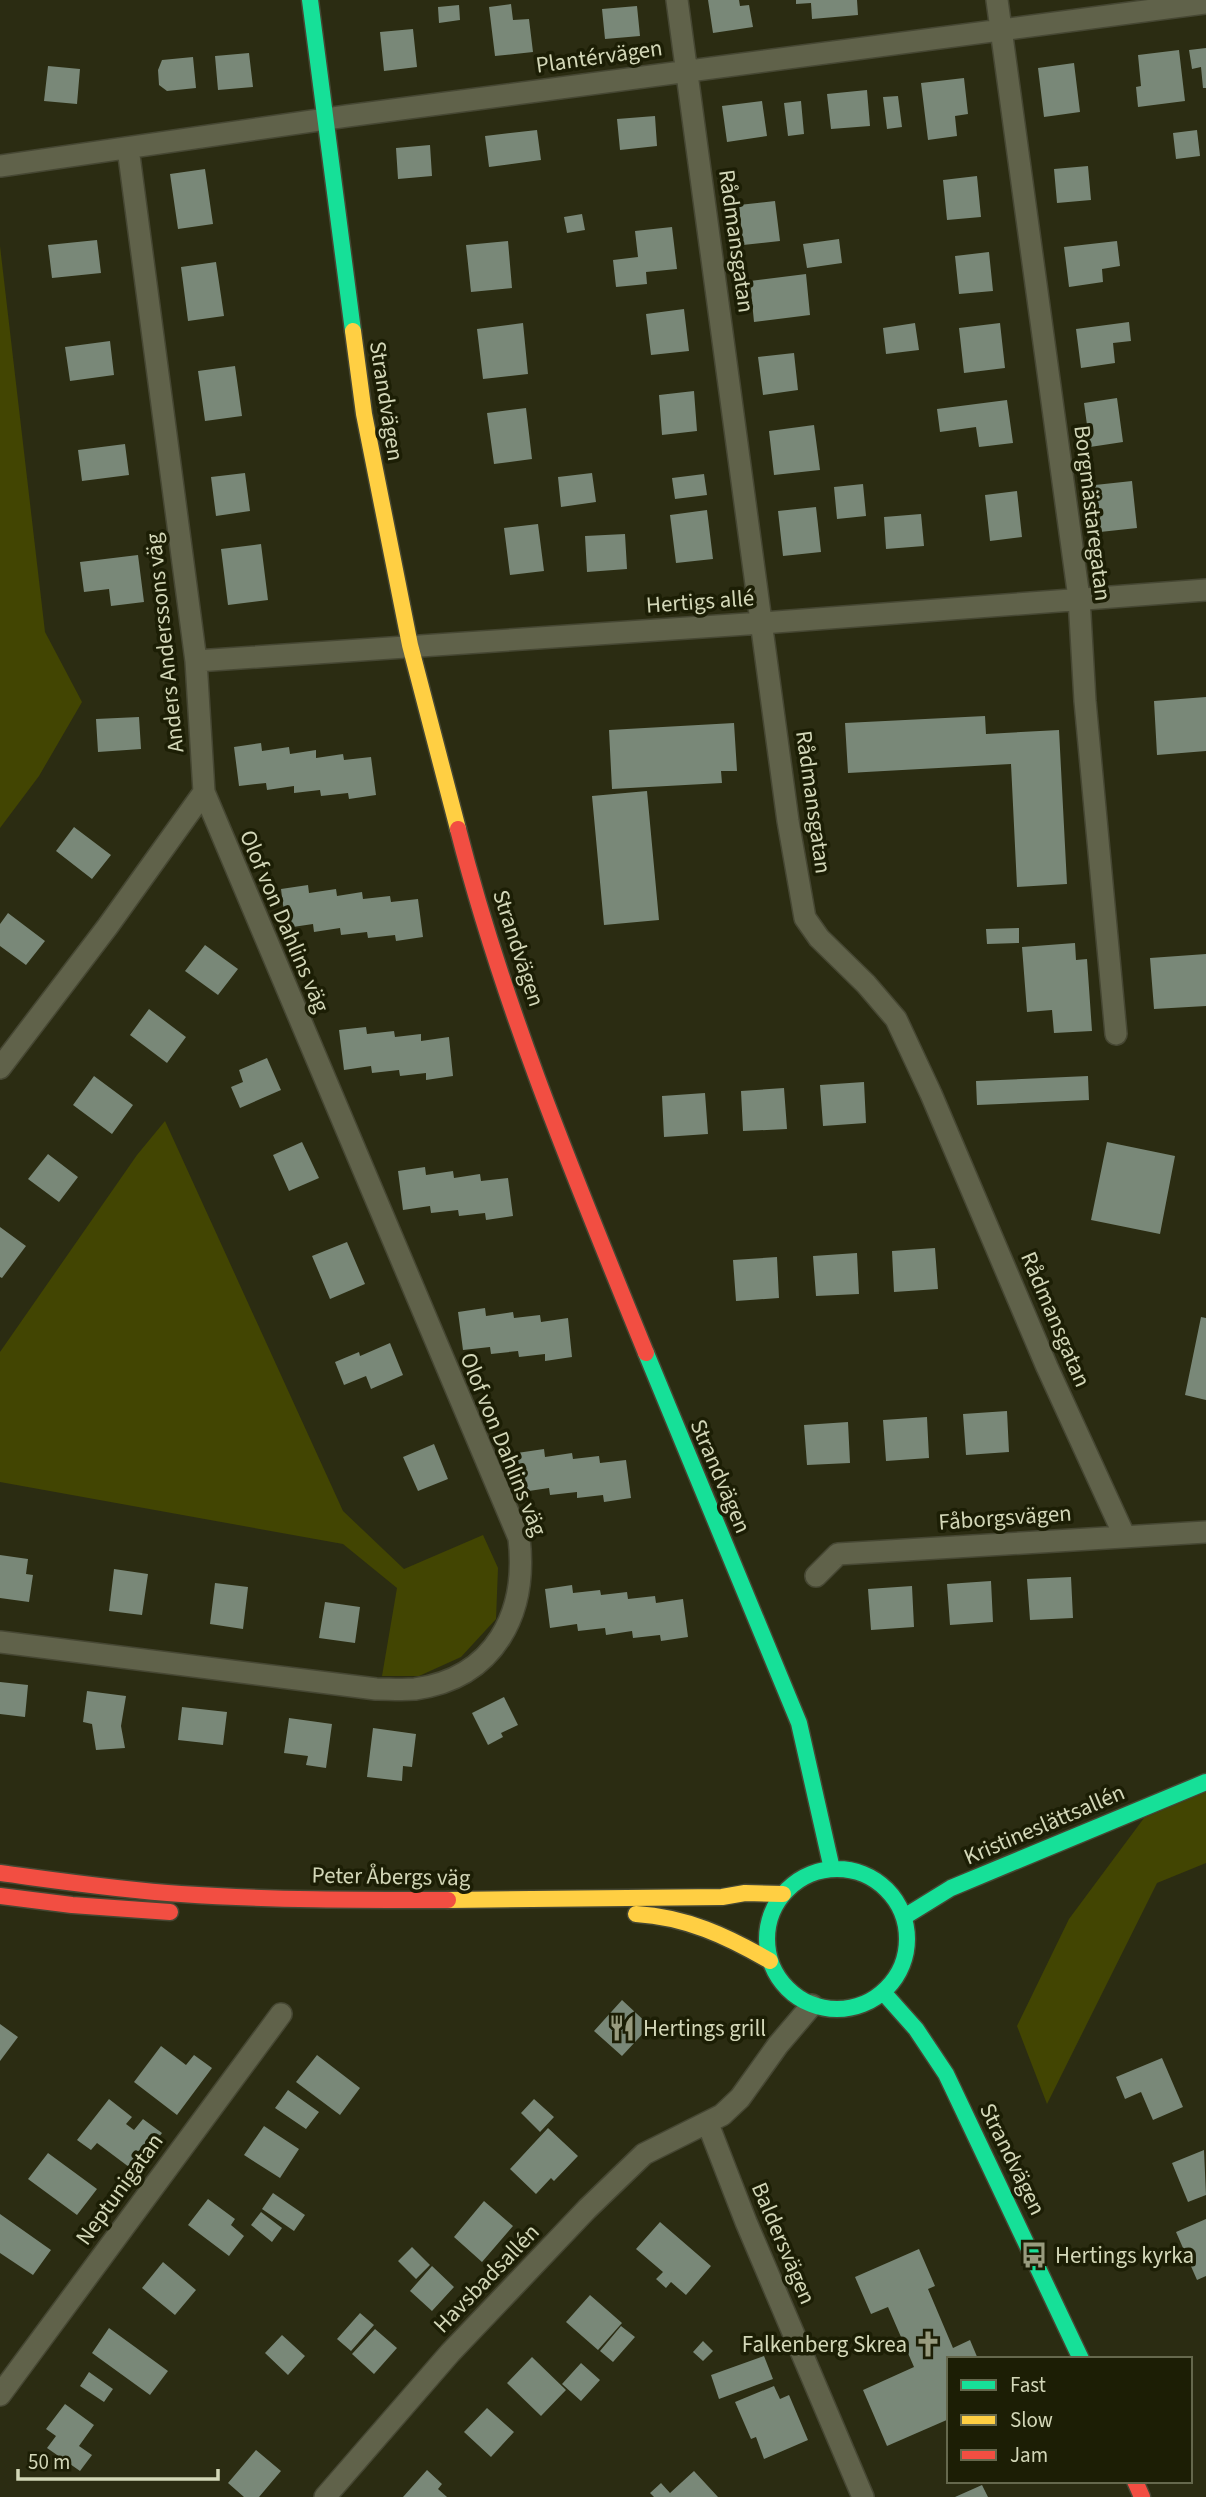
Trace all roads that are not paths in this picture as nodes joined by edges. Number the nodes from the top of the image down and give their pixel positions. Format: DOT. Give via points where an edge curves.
graph roads {
  1 [pos="310,0"];
  2 [pos="677,0"];
  3 [pos="997,0"];
  4 [pos="1206,3"];
  5 [pos="1001,29"];
  6 [pos="687,71"];
  7 [pos="325,119"];
  8 [pos="128,148"];
  9 [pos="0,166"];
  10 [pos="1206,590"];
  11 [pos="1079,598"];
  12 [pos="762,623"];
  13 [pos="410,645"];
  14 [pos="197,661"];
  15 [pos="204,792"];
  16 [pos="1115,1034"];
  17 [pos="0,1068"];
  18 [pos="1206,1532"];
  19 [pos="1124,1535"];
  20 [pos="816,1576"];
  21 [pos="0,1642"];
  22 [pos="1206,1782"];
  23 [pos="832,1869"];
  24 [pos="0,1873"];
  25 [pos="783,1894"];
  26 [pos="0,1896"];
  27 [pos="180,1912"];
  28 [pos="282,1915"];
  29 [pos="904,1917"];
  30 [pos="770,1961"];
  31 [pos="883,1992"];
  32 [pos="812,2005"];
  33 [pos="281,2014"];
  34 [pos="708,2124"];
  35 [pos="1080,2357"];
  36 [pos="0,2395"];
  37 [pos="856,2493"];
  38 [pos="325,2497"];
  1 -- 7 [label="street, Strandvägen"];
  2 -- 6 [label="street, Rådmansgatan"];
  3 -- 5 [label="street, Borgmästaregatan"];
  4 -- 5 [label="street, Plantérvägen"];
  5 -- 6 [label="street, Plantérvägen"];
  5 -- 11 [label="street, Borgmästaregatan"];
  6 -- 7 [label="street, Plantérvägen"];
  6 -- 12 [label="street, Rådmansgatan"];
  7 -- 8 [label="street, Plantérvägen"];
  7 -- 13 [label="street, Strandvägen" via="364,414"];
  8 -- 9 [label="street, Plantérvägen"];
  8 -- 14 [label="street, Anders Anderssons väg"];
  10 -- 11 [label="street, Hertigs allé"];
  11 -- 12 [label="street, Hertigs allé"];
  11 -- 16 [label="street, Borgmästaregatan"];
  12 -- 13 [label="street, Hertigs allé"];
  12 -- 19 [label="street, Rådmansgatan" via="805,918 896,1019"];
  13 -- 14 [label="street, Hertigs allé"];
  13 -- 23 [label="street, Strandvägen" via="462,846 507,991 568,1163 799,1723"];
  14 -- 15 [label="street, Anders Anderssons väg"];
  15 -- 17 [label="street"];
  15 -- 21 [label="street, Olof von Dahlins väg" via="519,1538 520,1583 513,1615 497,1645 471,1668 414,1689 376,1689"];
  18 -- 19 [label="street, Fåborgsvägen"];
  19 -- 20 [label="street, Fåborgsvägen" via="838,1554"];
  22 -- 29 [label="street, Kristineslättsallén" via="951,1888"];
  23 -- 25 [label="street" via="805,1876"];
  23 -- 29 [label="street" via="859,1872 876,1881 896,1900"];
  24 -- 25 [label="street, Peter Åbergs väg" via="236,1897 445,1901"];
  25 -- 30 [label="street" via="767,1930"];
  26 -- 27 [label="street"];
  28 -- 30 [label="street, Peter Åbergs väg" via="660,1914 716,1930"];
  29 -- 31 [label="street" via="906,1953"];
  30 -- 32 [label="street" via="786,1987"];
  31 -- 32 [label="street" via="853,2007"];
  31 -- 35 [label="street, Strandvägen" via="916,2029 946,2074"];
  32 -- 34 [label="street, Havsbadsallén" via="740,2098"];
  33 -- 36 [label="street, Neptunigatan"];
  34 -- 37 [label="street, Baldersvägen"];
  34 -- 38 [label="street, Havsbadsallén" via="644,2154 587,2209 450,2353"];
}
